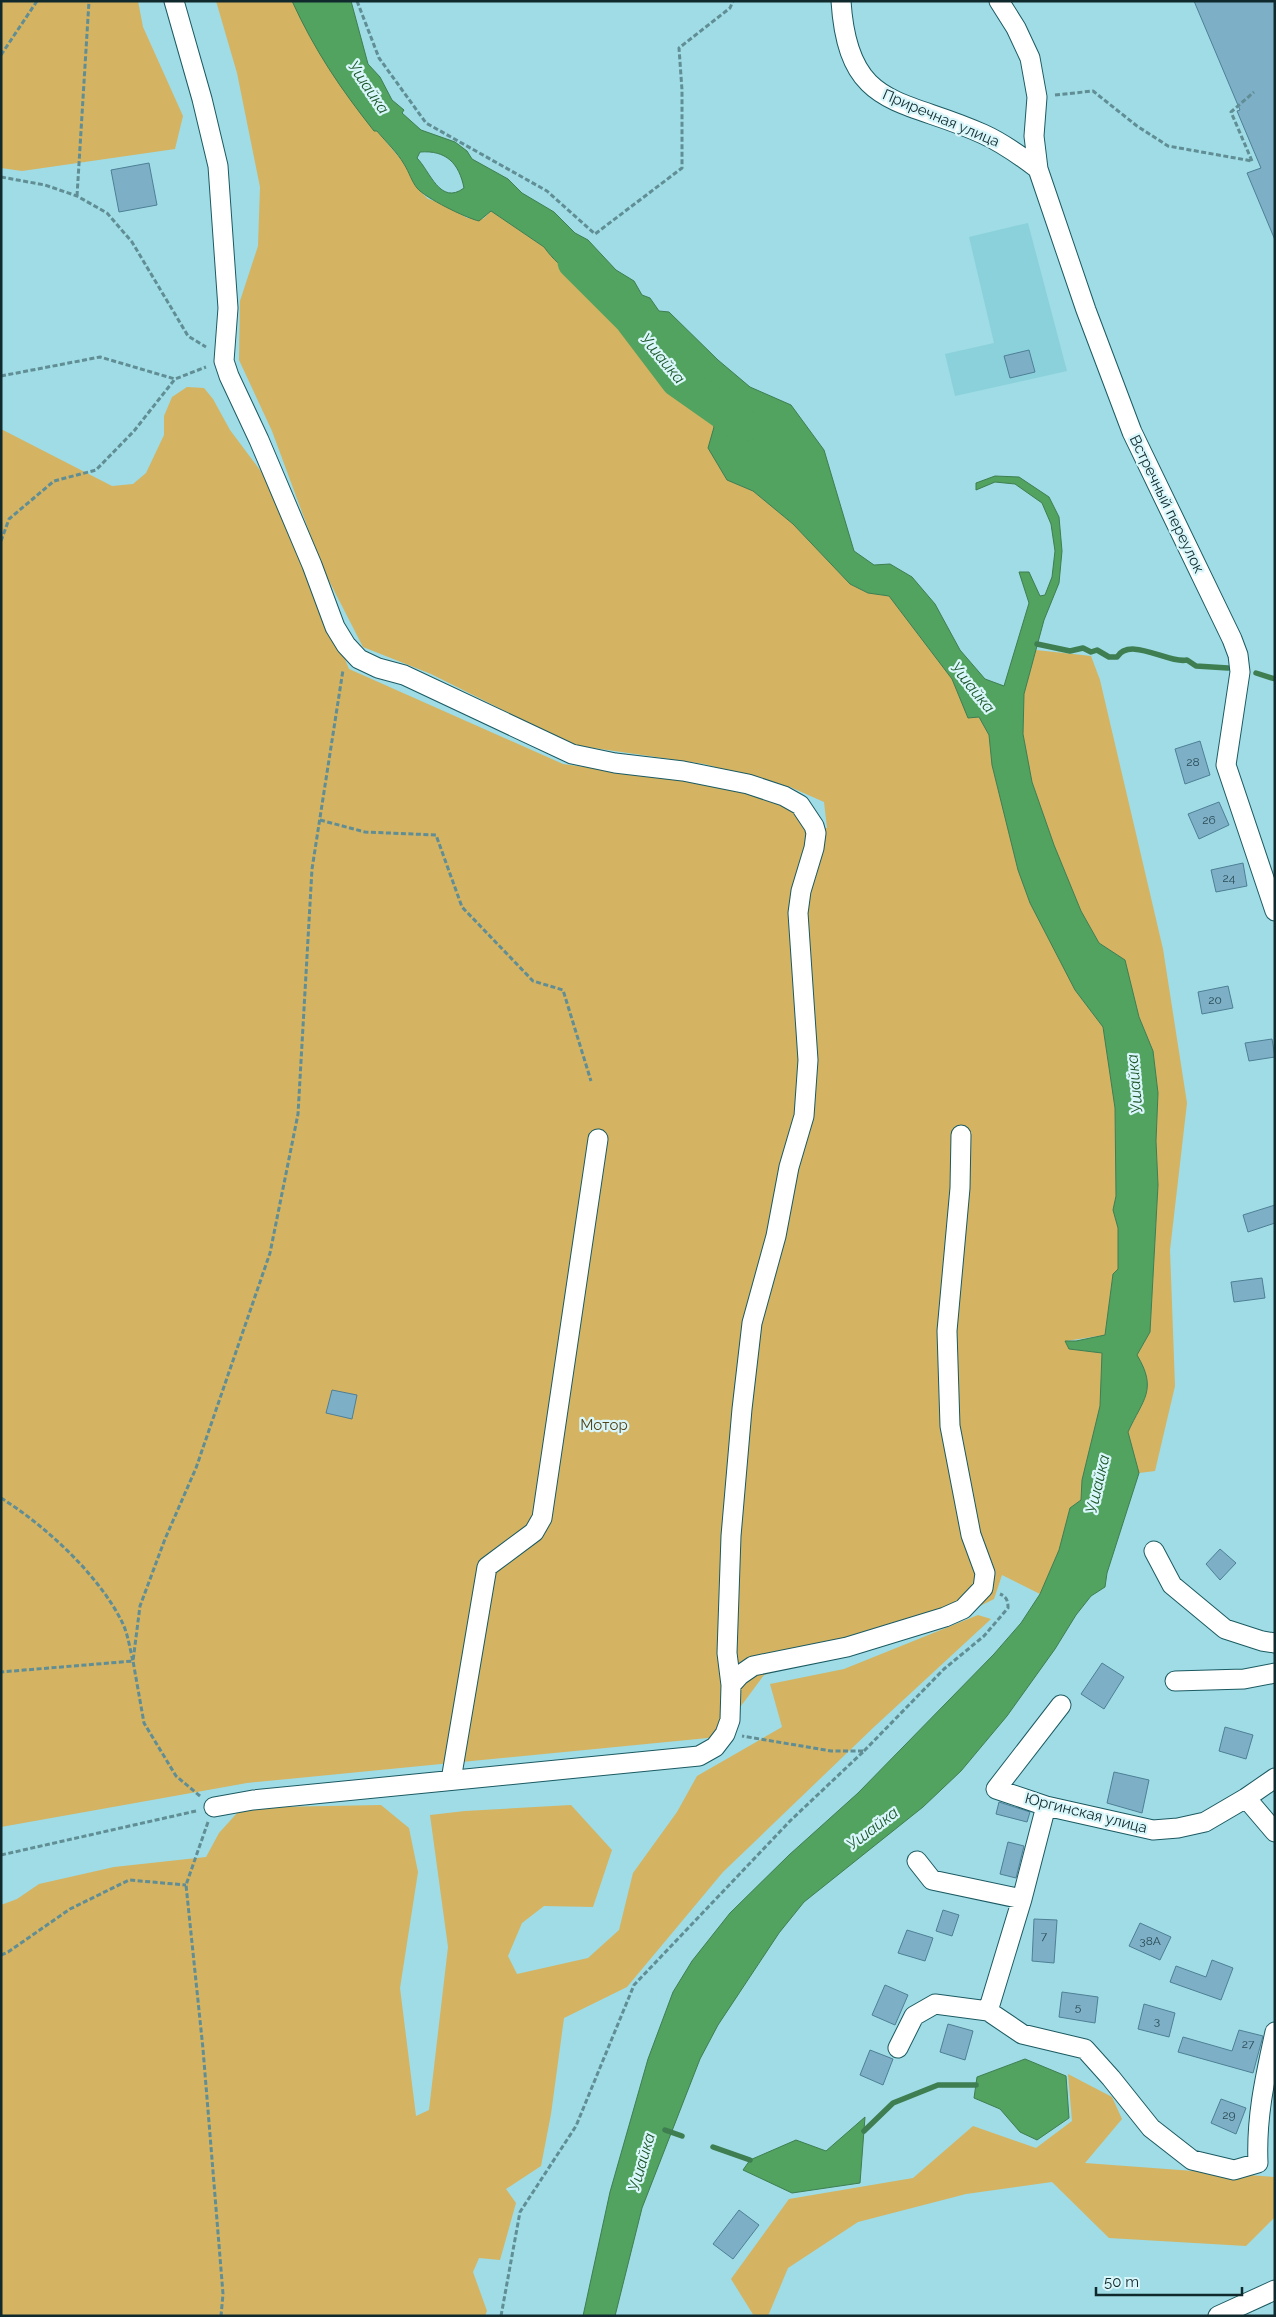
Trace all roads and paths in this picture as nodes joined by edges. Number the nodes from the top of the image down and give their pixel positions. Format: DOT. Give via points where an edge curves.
graph roads {
  1 [pos="37,1"];
  2 [pos="88,1"];
  3 [pos="174,1"];
  4 [pos="357,1"];
  5 [pos="733,1"];
  6 [pos="841,1"];
  7 [pos="999,1"];
  8 [pos="1,55"];
  9 [pos="1254,92"];
  10 [pos="1037,96"];
  11 [pos="1038,169"];
  12 [pos="1,177"];
  13 [pos="77,196"];
  14 [pos="224,354"];
  15 [pos="1,376"];
  16 [pos="175,379"];
  17 [pos="1,541"];
  18 [pos="346,645"];
  19 [pos="320,820"];
  20 [pos="1275,911"];
  21 [pos="592,1081"];
  22 [pos="961,1135"];
  23 [pos="598,1139"];
  24 [pos="1,1498"];
  25 [pos="1154,1551"];
  26 [pos="983,1588"];
  27 [pos="1275,1643"];
  28 [pos="133,1661"];
  29 [pos="1,1672"];
  30 [pos="1275,1673"];
  31 [pos="1175,1681"];
  32 [pos="731,1685"];
  33 [pos="1061,1705"];
  34 [pos="725,1734"];
  35 [pos="864,1751"];
  36 [pos="1275,1778"];
  37 [pos="451,1780"];
  38 [pos="1246,1798"];
  39 [pos="1046,1806"];
  40 [pos="214,1807"];
  41 [pos="1275,1832"];
  42 [pos="1,1856"];
  43 [pos="917,1861"];
  44 [pos="186,1885"];
  45 [pos="1022,1899"];
  46 [pos="1,1955"];
  47 [pos="988,2011"];
  48 [pos="1275,2032"];
  49 [pos="898,2048"];
  50 [pos="1275,2290"];
  51 [pos="221,2316"];
  52 [pos="500,2316"];
  53 [pos="1218,2316"];
  1 -- 8 [label="path"];
  2 -- 13 [label="path"];
  3 -- 14 [label="street" via="218,166 228,308"];
  4 -- 5 [label="path" via="379,58 426,123 547,191 595,234 682,168 679,48 730,8"];
  6 -- 11 [label="street, Приречная улица" via="842,24 849,50 868,85 885,97 983,134 1010,148"];
  7 -- 10 [label="street, Встречный переулок" via="1030,58"];
  9 -- 10 [label="path" via="1231,112 1252,161 1168,146 1136,126 1093,91"];
  10 -- 11 [label="street, Встречный переулок" via="1034,136"];
  11 -- 20 [label="street, Встречный переулок" via="1132,432 1238,655 1240,672 1226,765"];
  12 -- 13 [label="path" via="45,185"];
  13 -- 14 [label="path" via="107,213 132,242 188,336"];
  14 -- 16 [label="path"];
  14 -- 18 [label="street" via="240,403 259,440 335,627"];
  15 -- 16 [label="path" via="100,357"];
  16 -- 17 [label="path" via="134,431 96,470 54,481 9,519"];
  18 -- 19 [label="path"];
  18 -- 32 [label="street" via="359,659 404,675 572,754 748,784 784,796 800,806 814,826 814,848 801,891 798,914 808,1060 804,1116 752,1323 731,1536 727,1654"];
  19 -- 21 [label="path" via="365,832 436,835 462,908 533,981 563,990"];
  19 -- 28 [label="path" via="312,869 298,1114 270,1253 196,1468 140,1606"];
  22 -- 26 [label="street" via="960,1188 948,1331 950,1426 971,1535 985,1573"];
  23 -- 37 [label="street" via="542,1518 534,1532 488,1566"];
  24 -- 28 [label="path" via="29,1516 97,1581 124,1625"];
  25 -- 27 [label="street" via="1172,1585 1225,1629"];
  26 -- 32 [label="street" via="963,1608 945,1617 847,1647 753,1666"];
  26 -- 35 [label="path" via="1004,1596 1008,1608 984,1636 944,1669"];
  28 -- 29 [label="path"];
  28 -- 40 [label="path" via="144,1723 176,1776"];
  30 -- 31 [label="street" via="1244,1679"];
  32 -- 34 [label="street" via="730,1720"];
  33 -- 39 [label="street, Юргинская улица" via="996,1788"];
  34 -- 35 [label="path" via="832,1751"];
  34 -- 37 [label="street" via="715,1747 699,1756"];
  35 -- 52 [label="path" via="791,1820 634,1985 576,2126 520,2212"];
  36 -- 38 [label="street, Юргинская улица"];
  37 -- 40 [label="street" via="253,1800"];
  38 -- 39 [label="street, Юргинская улица" via="1205,1822 1153,1830"];
  38 -- 41 [label="street"];
  39 -- 45 [label="street"];
  40 -- 42 [label="path"];
  40 -- 44 [label="path"];
  43 -- 45 [label="street" via="932,1880"];
  44 -- 46 [label="path" via="129,1880 70,1909"];
  44 -- 51 [label="path" via="223,2294"];
  45 -- 47 [label="street"];
  47 -- 48 [label="street" via="1022,2034 1085,2049 1151,2128 1192,2160 1234,2170 1258,2163 1260,2099"];
  47 -- 49 [label="street" via="935,2004 914,2016"];
  50 -- 53 [label="street"];
}
